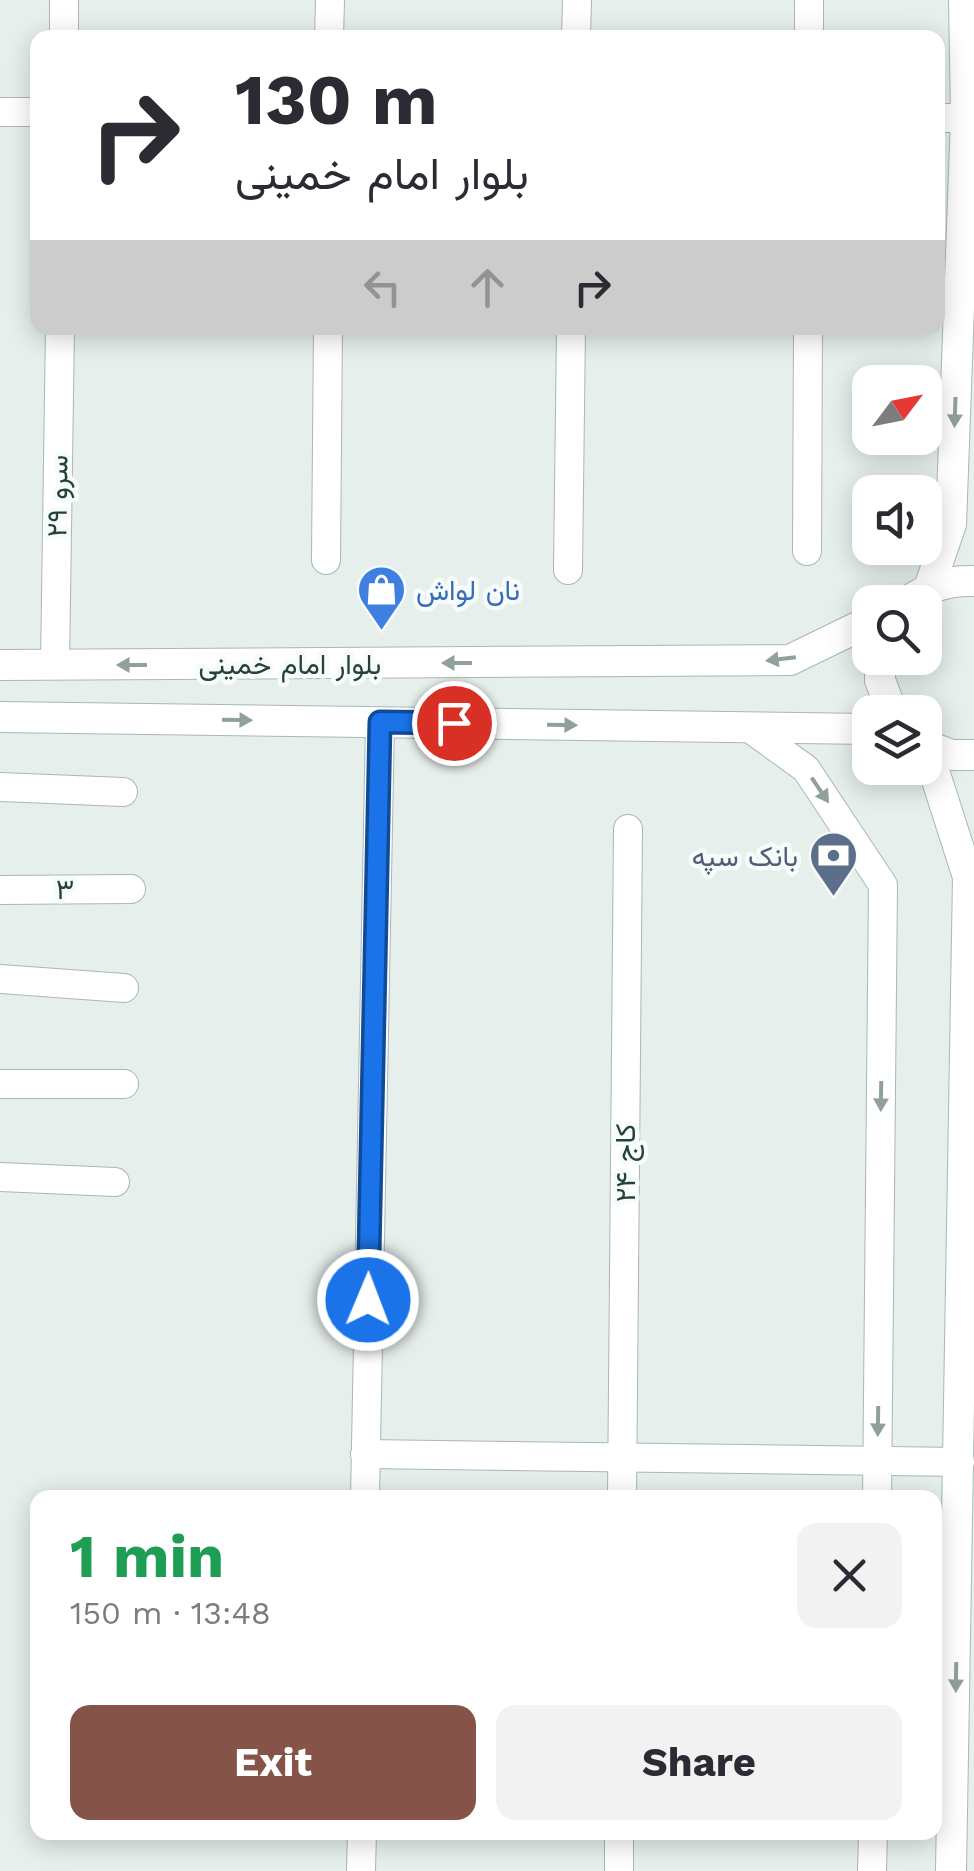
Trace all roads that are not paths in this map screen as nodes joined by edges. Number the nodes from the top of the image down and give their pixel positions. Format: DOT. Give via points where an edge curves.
graph roads {
  1 [pos="64,0"];
  2 [pos="330,0"];
  3 [pos="577,0"];
  4 [pos="809,0"];
  5 [pos="964,0"];
  6 [pos="64,30"];
  7 [pos="330,30"];
  8 [pos="576,30"];
  9 [pos="809,30"];
  10 [pos="0,112"];
  11 [pos="30,112"];
  12 [pos="952,118"];
  13 [pos="60,335"];
  14 [pos="328,335"];
  15 [pos="571,335"];
  16 [pos="808,335"];
  17 [pos="807,551"];
  18 [pos="326,560"];
  19 [pos="568,570"];
  20 [pos="974,580"];
  21 [pos="923,585"];
  22 [pos="942,585"];
  23 [pos="852,630"];
  24 [pos="0,665"];
  25 [pos="55,666"];
  26 [pos="0,716"];
  27 [pos="380,722"];
  28 [pos="748,727"];
  29 [pos="852,729"];
  30 [pos="942,752"];
  31 [pos="974,755"];
  32 [pos="939,785"];
  33 [pos="0,788"];
  34 [pos="123,792"];
  35 [pos="628,829"];
  36 [pos="131,889"];
  37 [pos="0,890"];
  38 [pos="0,979"];
  39 [pos="124,988"];
  40 [pos="0,1084"];
  41 [pos="124,1084"];
  42 [pos="0,1177"];
  43 [pos="116,1182"];
  44 [pos="365,1454"];
  45 [pos="622,1457"];
  46 [pos="878,1460"];
  47 [pos="960,1462"];
  48 [pos="365,1490"];
  49 [pos="622,1490"];
  50 [pos="878,1490"];
  51 [pos="362,1840"];
  52 [pos="619,1840"];
  53 [pos="873,1840"];
  54 [pos="361,1871"];
  55 [pos="619,1871"];
  56 [pos="872,1871"];
  57 [pos="951,1871"];
  1 -- 6 [label="street"];
  2 -- 7 [label="street"];
  3 -- 8 [label="street"];
  4 -- 9 [label="street"];
  5 -- 12 [label="street"];
  10 -- 11 [label="street"];
  12 -- 21 [label="street, one-way" via="951,524"];
  13 -- 25 [label="street, سرو ۲۹"];
  14 -- 18 [label="street"];
  15 -- 19 [label="street"];
  16 -- 17 [label="street"];
  20 -- 22 [label="street"];
  23 -- 25 [label="street, بلوار امام خمینی, one-way" via="790,660"];
  24 -- 25 [label="street, بلوار امام خمینی"];
  26 -- 27 [label="street, بلوار امام خمینی, one-way"];
  27 -- 28 [label="street, بلوار امام خمینی, one-way"];
  27 -- 44 [label="street"];
  28 -- 29 [label="street, بلوار امام خمینی"];
  28 -- 46 [label="street, one-way" via="806,769 883,885"];
  30 -- 31 [label="street"];
  32 -- 47 [label="street" via="968,876"];
  33 -- 34 [label="street"];
  35 -- 45 [label="street, کاج ۲۴"];
  36 -- 37 [label="street, ۳"];
  38 -- 39 [label="street"];
  40 -- 41 [label="street"];
  42 -- 43 [label="street"];
  44 -- 45 [label="street"];
  44 -- 48 [label="street"];
  45 -- 46 [label="street"];
  45 -- 49 [label="street, کاج ۲۴"];
  46 -- 47 [label="street"];
  46 -- 50 [label="street"];
  47 -- 57 [label="street, one-way"];
  51 -- 54 [label="street"];
  52 -- 55 [label="street"];
  53 -- 56 [label="street"];
}
